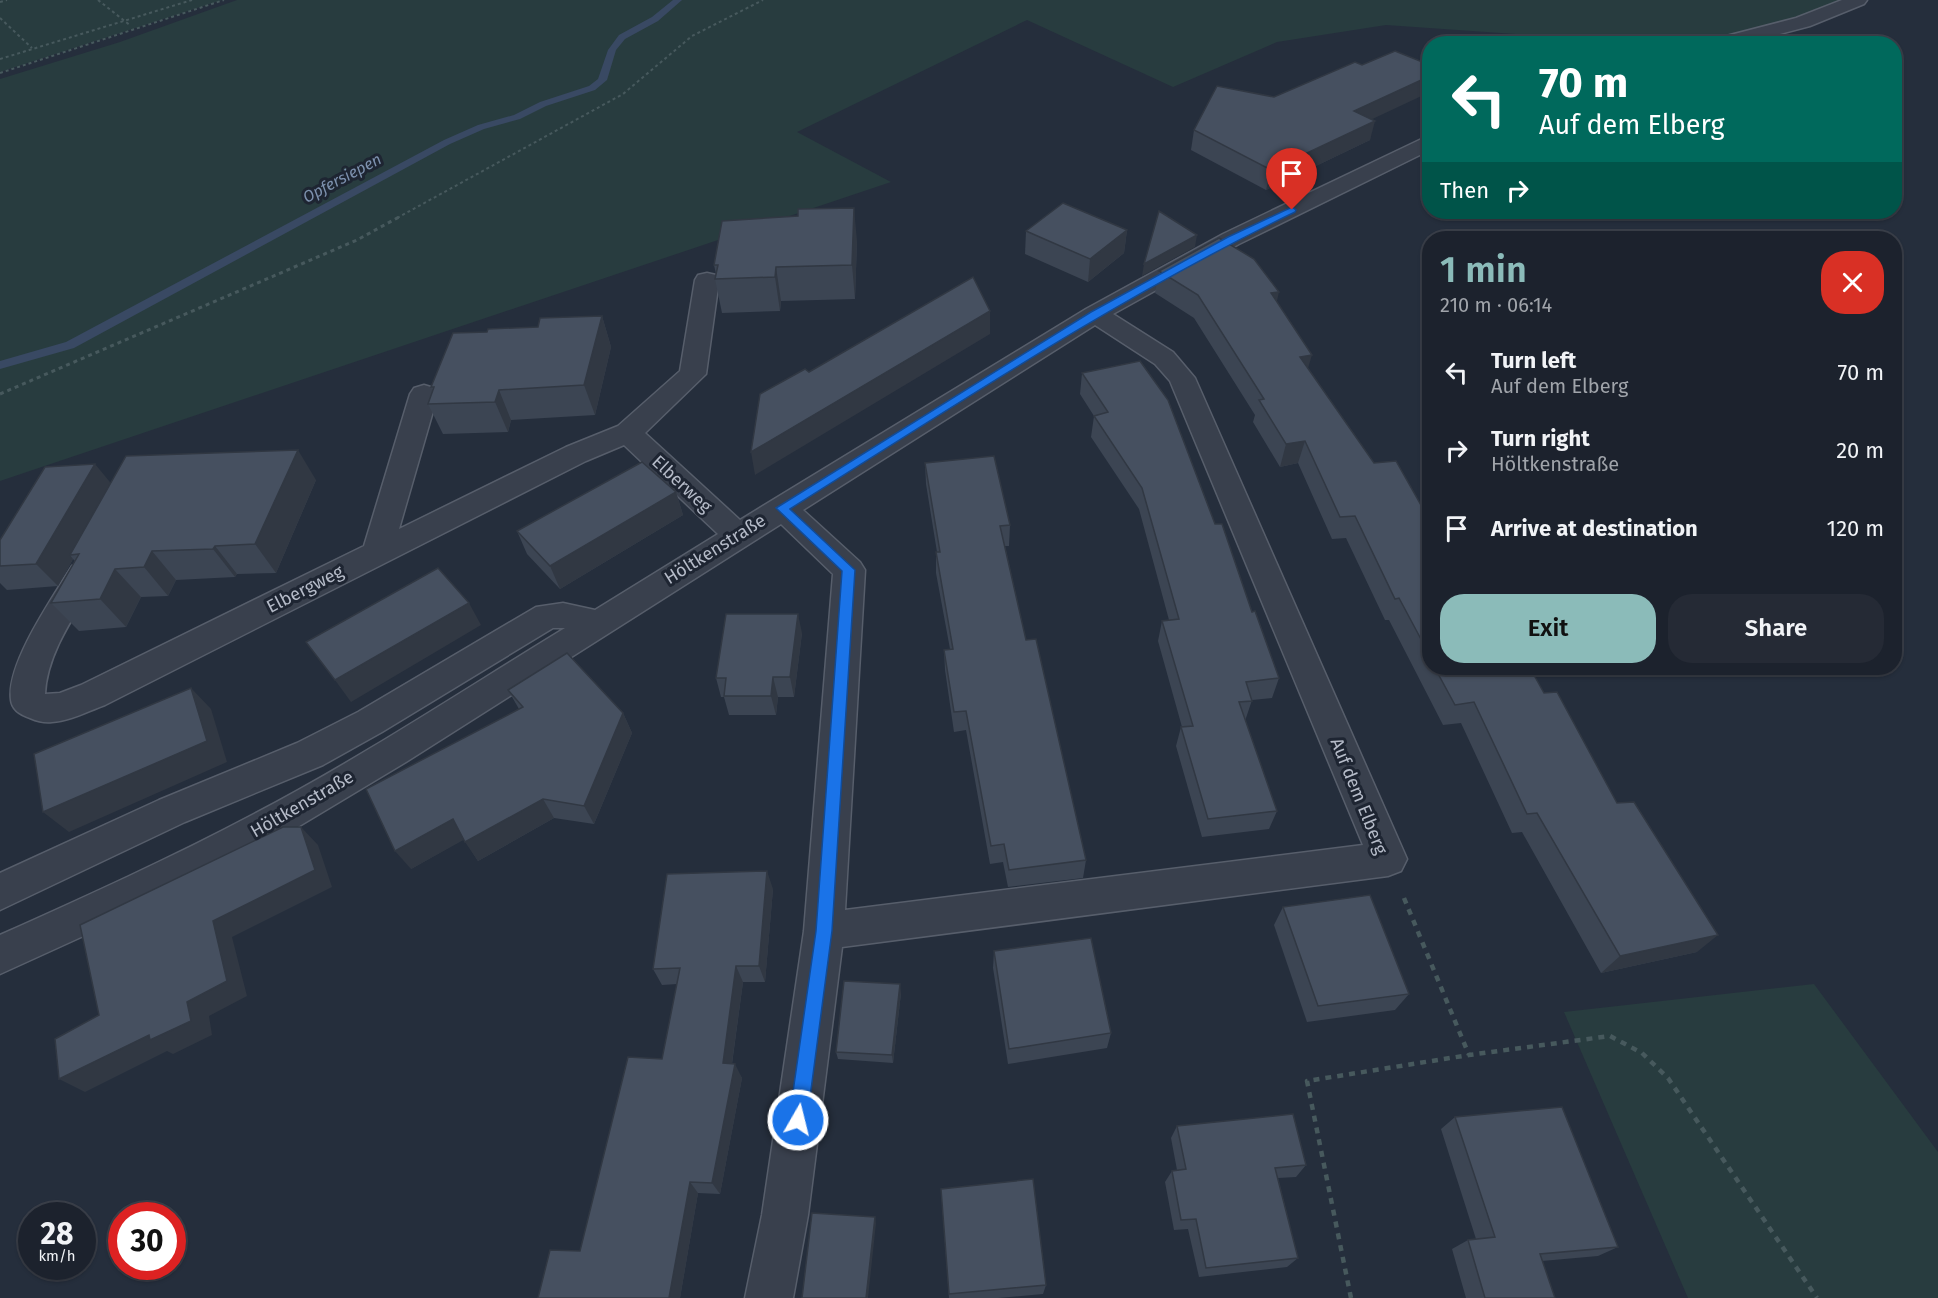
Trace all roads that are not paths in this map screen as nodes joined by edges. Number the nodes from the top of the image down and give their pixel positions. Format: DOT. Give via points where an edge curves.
graph roads {
  1 [pos="1858,0"];
  2 [pos="1749,36"];
  3 [pos="1422,145"];
  4 [pos="707,280"];
  5 [pos="1095,314"];
  6 [pos="423,394"];
  7 [pos="628,433"];
  8 [pos="782,508"];
  9 [pos="737,535"];
  10 [pos="98,548"];
  11 [pos="377,553"];
  12 [pos="597,623"];
  13 [pos="0,892"];
  14 [pos="824,931"];
  15 [pos="0,955"];
  16 [pos="769,1298"];
  1 -- 2 [label="street" via="1803,22"];
  3 -- 5 [label="street, Höltkenstraße" via="1231,239"];
  4 -- 7 [label="street" via="693,374"];
  5 -- 8 [label="street, Höltkenstraße"];
  5 -- 14 [label="street, Auf dem Elberg" via="1164,358 1182,378 1388,860"];
  6 -- 11 [label="street"];
  7 -- 9 [label="street, Elberweg"];
  7 -- 11 [label="street, Elbergweg" via="576,454"];
  8 -- 9 [label="street, Höltkenstraße"];
  8 -- 14 [label="street" via="849,570"];
  9 -- 12 [label="street, Höltkenstraße"];
  10 -- 11 [label="street, Elbergweg" via="40,650 27,690 28,701 36,708 64,706 93,695"];
  12 -- 13 [label="street" via="563,615 547,616 310,754 172,811"];
  12 -- 15 [label="street, Höltkenstraße" via="268,825"];
  14 -- 16 [label="street" via="785,1215"];
}
